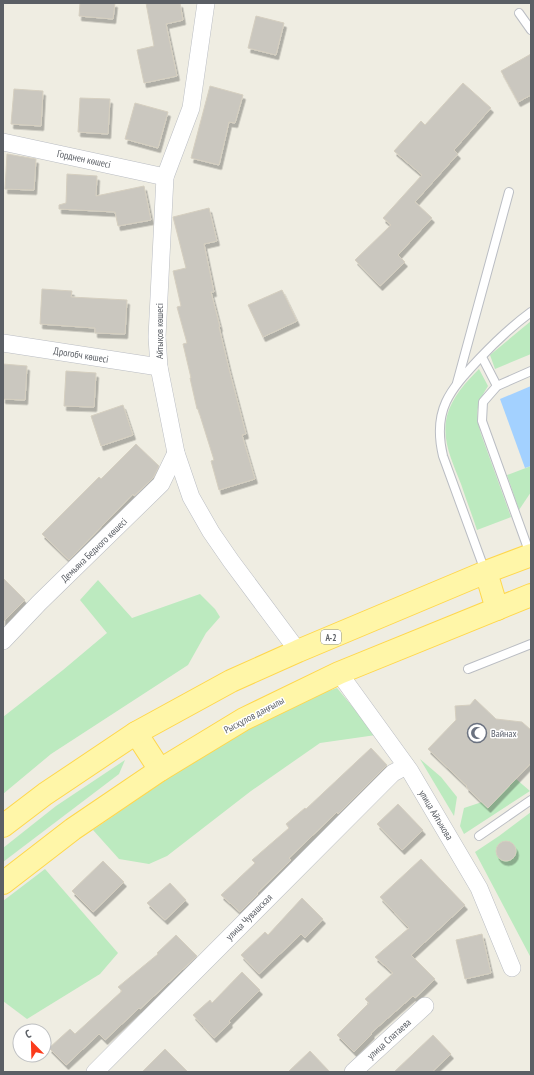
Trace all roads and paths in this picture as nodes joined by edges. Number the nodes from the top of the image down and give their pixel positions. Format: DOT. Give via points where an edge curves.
graph roads {
  1 [pos="206,3"];
  2 [pos="519,13"];
  3 [pos="531,30"];
  4 [pos="3,142"];
  5 [pos="165,176"];
  6 [pos="509,192"];
  7 [pos="531,312"];
  8 [pos="3,343"];
  9 [pos="482,357"];
  10 [pos="159,367"];
  11 [pos="531,371"];
  12 [pos="456,384"];
  13 [pos="497,386"];
  14 [pos="176,453"];
  15 [pos="531,555"];
  16 [pos="486,572"];
  17 [pos="531,595"];
  18 [pos="497,609"];
  19 [pos="3,641"];
  20 [pos="531,644"];
  21 [pos="298,651"];
  22 [pos="468,669"];
  23 [pos="339,673"];
  24 [pos="136,732"];
  25 [pos="406,766"];
  26 [pos="160,770"];
  27 [pos="531,800"];
  28 [pos="3,826"];
  29 [pos="479,836"];
  30 [pos="3,883"];
  31 [pos="512,968"];
  32 [pos="425,1006"];
  33 [pos="95,1072"];
  34 [pos="353,1072"];
  1 -- 5 [label="street, Айтықов көшесі" via="190,108"];
  2 -- 3 [label="lane"];
  4 -- 5 [label="street, Горднен көшесі"];
  5 -- 10 [label="street, Айтықов көшесі" via="157,337"];
  6 -- 12 [label="lane"];
  7 -- 9 [label="lane" via="513,325"];
  8 -- 10 [label="street, Дрогобч көшесі"];
  9 -- 12 [label="lane"];
  9 -- 13 [label="lane"];
  10 -- 14 [label="street, Айтықов көшесі"];
  11 -- 13 [label="lane"];
  12 -- 16 [label="lane" via="443,411 439,441"];
  13 -- 15 [label="lane" via="483,402 482,421"];
  14 -- 19 [label="street, Демьяна Бедного көшесі" via="161,484"];
  14 -- 21 [label="street, Айтықов көшесі" via="192,496 211,532 256,597"];
  15 -- 16 [label="main road, A-2"];
  16 -- 18 [label="main road"];
  16 -- 21 [label="main road, A-2"];
  17 -- 18 [label="main road, Рысқұлов даңғылы"];
  18 -- 23 [label="main road, Рысқұлов даңғылы"];
  20 -- 22 [label="lane"];
  21 -- 24 [label="main road, A-2" via="231,681"];
  23 -- 25 [label="street, улица Айтыкова"];
  23 -- 26 [label="main road, Рысқұлов даңғылы" via="244,718"];
  24 -- 26 [label="main road"];
  24 -- 28 [label="main road, A-2"];
  25 -- 31 [label="street, улица Айтыкова" via="479,888"];
  25 -- 33 [label="street, улица Чувашская" via="393,773"];
  26 -- 30 [label="main road, Рысқұлов даңғылы" via="74,829"];
  27 -- 29 [label="lane"];
  32 -- 34 [label="street, улица Спатаева"];
}
